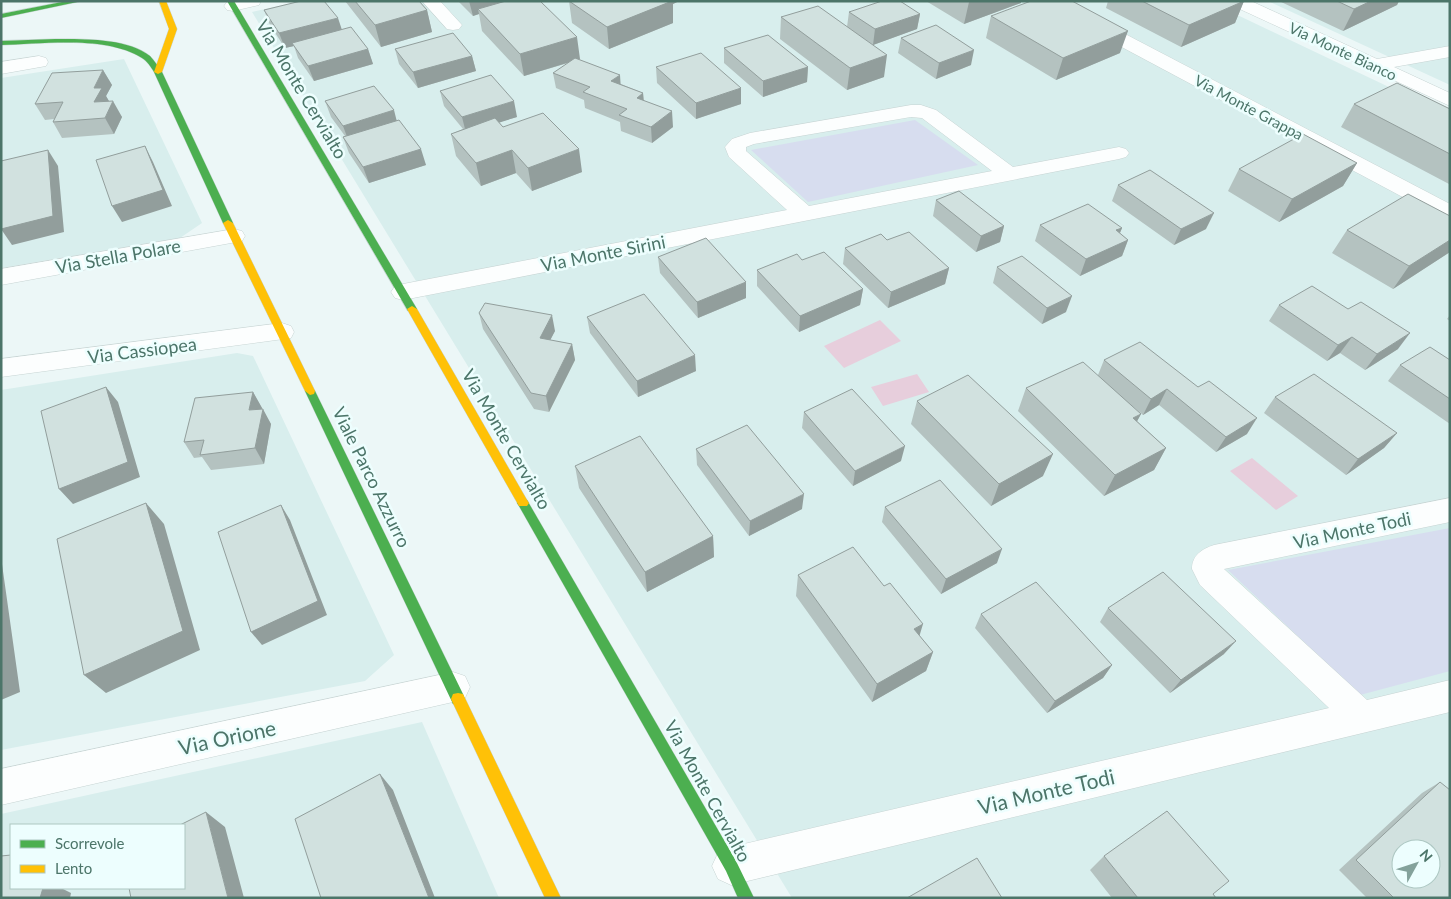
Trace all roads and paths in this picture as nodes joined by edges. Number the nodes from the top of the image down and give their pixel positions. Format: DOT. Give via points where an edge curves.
graph roads {
  1 [pos="79,1"];
  2 [pos="162,1"];
  3 [pos="253,1"];
  4 [pos="430,1"];
  5 [pos="1049,1"];
  6 [pos="1237,1"];
  7 [pos="232,4"];
  8 [pos="1,16"];
  9 [pos="73,25"];
  10 [pos="454,25"];
  11 [pos="1,43"];
  12 [pos="78,43"];
  13 [pos="1450,51"];
  14 [pos="39,62"];
  15 [pos="1375,65"];
  16 [pos="1,68"];
  17 [pos="158,72"];
  18 [pos="1450,100"];
  19 [pos="1120,153"];
  20 [pos="1009,174"];
  21 [pos="1450,212"];
  22 [pos="804,214"];
  23 [pos="234,236"];
  24 [pos="1,277"];
  25 [pos="403,292"];
  26 [pos="282,332"];
  27 [pos="1,368"];
  28 [pos="1450,510"];
  29 [pos="453,687"];
  30 [pos="1450,696"];
  31 [pos="1362,717"];
  32 [pos="1,787"];
  33 [pos="731,866"];
  34 [pos="554,898"];
  35 [pos="746,898"];
  1 -- 8 [label="street"];
  2 -- 17 [label="street" via="172,29"];
  3 -- 7 [label="street"];
  4 -- 10 [label="street"];
  5 -- 21 [label="street, Via Monte Grappa"];
  6 -- 15 [label="street, Via Monte Bianco"];
  7 -- 25 [label="street, Via Monte Cervialto"];
  9 -- 12 [label="street"];
  11 -- 12 [label="street, Viale Parco Azzurro"];
  12 -- 17 [label="street, Viale Parco Azzurro" via="122,45 145,55"];
  13 -- 15 [label="street"];
  14 -- 16 [label="street"];
  15 -- 18 [label="street, Via Monte Bianco"];
  17 -- 23 [label="street, Viale Parco Azzurro"];
  19 -- 20 [label="street, Via Monte Sirini"];
  20 -- 22 [label="street, Via Monte Sirini"];
  20 -- 22 [label="street" via="921,111 750,139 735,147 736,154"];
  22 -- 25 [label="street, Via Monte Sirini"];
  23 -- 24 [label="street, Via Stella Polare"];
  23 -- 26 [label="street, Viale Parco Azzurro"];
  25 -- 33 [label="street, Via Monte Cervialto"];
  26 -- 27 [label="street, Via Cassiopea"];
  26 -- 29 [label="street, Viale Parco Azzurro"];
  28 -- 31 [label="street, Via Monte Todi" via="1214,558 1207,564 1211,576"];
  29 -- 32 [label="street, Via Orione"];
  29 -- 34 [label="street, Viale Parco Azzurro"];
  30 -- 31 [label="street, Via Monte Todi"];
  31 -- 33 [label="street, Via Monte Todi"];
  33 -- 35 [label="street, Via Monte Cervialto"];
}
